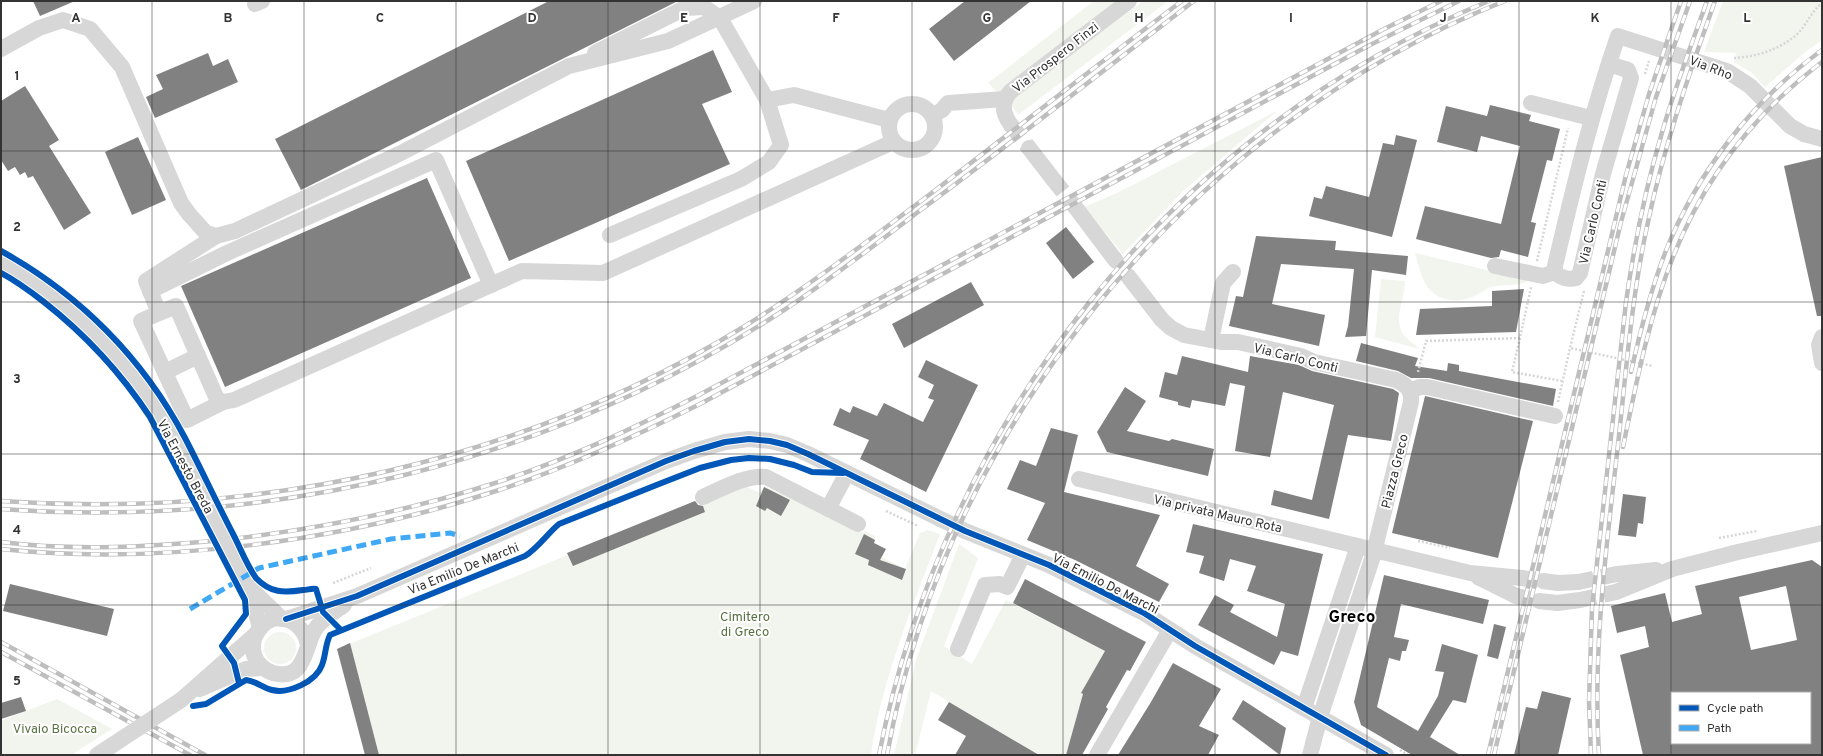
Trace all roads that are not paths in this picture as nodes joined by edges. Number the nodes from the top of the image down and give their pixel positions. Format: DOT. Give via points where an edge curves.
graph roads {
  1 [pos="754,1"];
  2 [pos="1129,1"];
  3 [pos="720,18"];
  4 [pos="1616,42"];
  5 [pos="1,49"];
  6 [pos="1609,64"];
  7 [pos="569,66"];
  8 [pos="1005,99"];
  9 [pos="767,100"];
  10 [pos="1531,103"];
  11 [pos="932,116"];
  12 [pos="1591,118"];
  13 [pos="889,120"];
  14 [pos="1011,125"];
  15 [pos="1822,139"];
  16 [pos="894,142"];
  17 [pos="1029,148"];
  18 [pos="1052,178"];
  19 [pos="1076,208"];
  20 [pos="610,235"];
  21 [pos="216,236"];
  22 [pos="1116,261"];
  23 [pos="1,262"];
  24 [pos="1496,266"];
  25 [pos="1232,272"];
  26 [pos="1555,272"];
  27 [pos="1128,276"];
  28 [pos="491,284"];
  29 [pos="150,291"];
  30 [pos="159,313"];
  31 [pos="1822,337"];
  32 [pos="1211,340"];
  33 [pos="198,356"];
  34 [pos="1822,363"];
  35 [pos="165,372"];
  36 [pos="1413,385"];
  37 [pos="223,402"];
  38 [pos="1555,416"];
  39 [pos="847,473"];
  40 [pos="1079,479"];
  41 [pos="703,497"];
  42 [pos="828,509"];
  43 [pos="858,524"];
  44 [pos="1822,534"];
  45 [pos="1358,546"];
  46 [pos="1375,550"];
  47 [pos="1023,555"];
  48 [pos="1672,569"];
  49 [pos="1470,573"];
  50 [pos="1617,574"];
  51 [pos="1522,578"];
  52 [pos="1543,581"];
  53 [pos="1578,582"];
  54 [pos="1616,592"];
  55 [pos="357,596"];
  56 [pos="1516,596"];
  57 [pos="1580,600"];
  58 [pos="1539,601"];
  59 [pos="259,604"];
  60 [pos="284,619"];
  61 [pos="1170,630"];
  62 [pos="258,631"];
  63 [pos="308,646"];
  64 [pos="958,649"];
  65 [pos="263,668"];
  66 [pos="185,697"];
  67 [pos="1304,708"];
  68 [pos="1320,717"];
  69 [pos="97,755"];
  70 [pos="1097,755"];
  71 [pos="1310,755"];
  72 [pos="1386,755"];
  1 -- 3 [label="street"];
  2 -- 8 [label="street, Via Prospero Finzi" via="1019,83"];
  3 -- 7 [label="street" via="668,41"];
  3 -- 7 [label="street" via="704,7 685,8"];
  3 -- 9 [label="street"];
  4 -- 6 [label="street, Via Carlo Conti"];
  4 -- 15 [label="street, Via Rho" via="1727,71 1750,86 1790,126 1806,135"];
  5 -- 21 [label="street" via="39,28 63,20 90,29 122,67 181,203 206,233"];
  6 -- 12 [label="street, Via Carlo Conti"];
  6 -- 26 [label="street, Via Carlo Conti" via="1628,70 1631,78 1615,127 1580,273 1576,278 1561,277"];
  7 -- 21 [label="street" via="399,154 235,231"];
  8 -- 11 [label="street" via="948,103"];
  8 -- 14 [label="street, Via Prospero Finzi" via="1004,113"];
  9 -- 13 [label="street" via="794,95"];
  9 -- 20 [label="street" via="781,145 770,162 741,179"];
  10 -- 12 [label="street"];
  11 -- 13 [label="street" via="920,106 913,104 899,108"];
  11 -- 16 [label="street" via="935,131 932,138 921,148 906,150"];
  12 -- 26 [label="street, Via Carlo Conti"];
  13 -- 16 [label="street" via="888,128"];
  16 -- 28 [label="street" via="603,273 522,271"];
  17 -- 18 [label="street"];
  19 -- 22 [label="street"];
  21 -- 29 [label="street" via="146,281"];
  23 -- 59 [label="street, Via Ernesto Breda, bridge" via="69,309 102,340 132,375 165,423"];
  24 -- 26 [label="street" via="1543,276"];
  25 -- 32 [label="street" via="1223,283"];
  27 -- 32 [label="street, Via Carlo Conti" via="1168,326 1184,334"];
  28 -- 29 [label="street" via="436,160 227,253"];
  28 -- 37 [label="street" via="234,400"];
  29 -- 30 [label="street"];
  30 -- 33 [label="street" via="176,306"];
  30 -- 35 [label="street" via="141,321"];
  31 -- 34 [label="street" via="1819,345"];
  32 -- 36 [label="street, Via Carlo Conti" via="1245,344 1301,356 1316,363"];
  33 -- 35 [label="street"];
  33 -- 37 [label="street" via="217,399"];
  35 -- 37 [label="street" via="187,420"];
  36 -- 38 [label="street"];
  36 -- 46 [label="street, Piazza Greco"];
  39 -- 42 [label="street"];
  39 -- 47 [label="street, Via Emilio De Marchi" via="965,531"];
  39 -- 55 [label="street, Via Emilio De Marchi" via="787,445 749,439 725,442 666,461"];
  40 -- 45 [label="street, Via privata Mauro Rota"];
  41 -- 42 [label="street" via="744,480 763,477"];
  42 -- 43 [label="street"];
  44 -- 48 [label="street"];
  45 -- 46 [label="street"];
  45 -- 67 [label="street"];
  46 -- 49 [label="street"];
  46 -- 68 [label="street, Piazza Greco"];
  47 -- 61 [label="street, Via Emilio De Marchi" via="1049,565 1144,613"];
  47 -- 64 [label="street" via="1007,587 1000,584 985,586"];
  48 -- 50 [label="street"];
  48 -- 54 [label="street"];
  49 -- 51 [label="street"];
  49 -- 56 [label="street"];
  52 -- 53 [label="street"];
  55 -- 60 [label="street, Via Emilio De Marchi"];
  55 -- 63 [label="street, Via Emilio De Marchi" via="322,622"];
  57 -- 58 [label="street" via="1557,603"];
  59 -- 60 [label="street, Via Ernesto Breda"];
  59 -- 62 [label="street, Via Ernesto Breda"];
  60 -- 62 [label="street, Via Emilio De Marchi" via="271,620"];
  60 -- 63 [label="street" via="301,628"];
  61 -- 67 [label="street, Via Emilio De Marchi"];
  61 -- 70 [label="street"];
  62 -- 65 [label="street" via="253,650 256,660"];
  62 -- 66 [label="street, Via Emilio De Marchi"];
  63 -- 65 [label="street, Via Emilio De Marchi" via="303,662 289,672 276,673"];
  65 -- 66 [label="street, Via Emilio De Marchi" via="246,670"];
  66 -- 69 [label="street, Via Emilio De Marchi, bridge"];
  67 -- 68 [label="street, Via Emilio De Marchi"];
  68 -- 71 [label="street, Piazza Greco"];
  68 -- 72 [label="street, Via Emilio De Marchi"];
}
